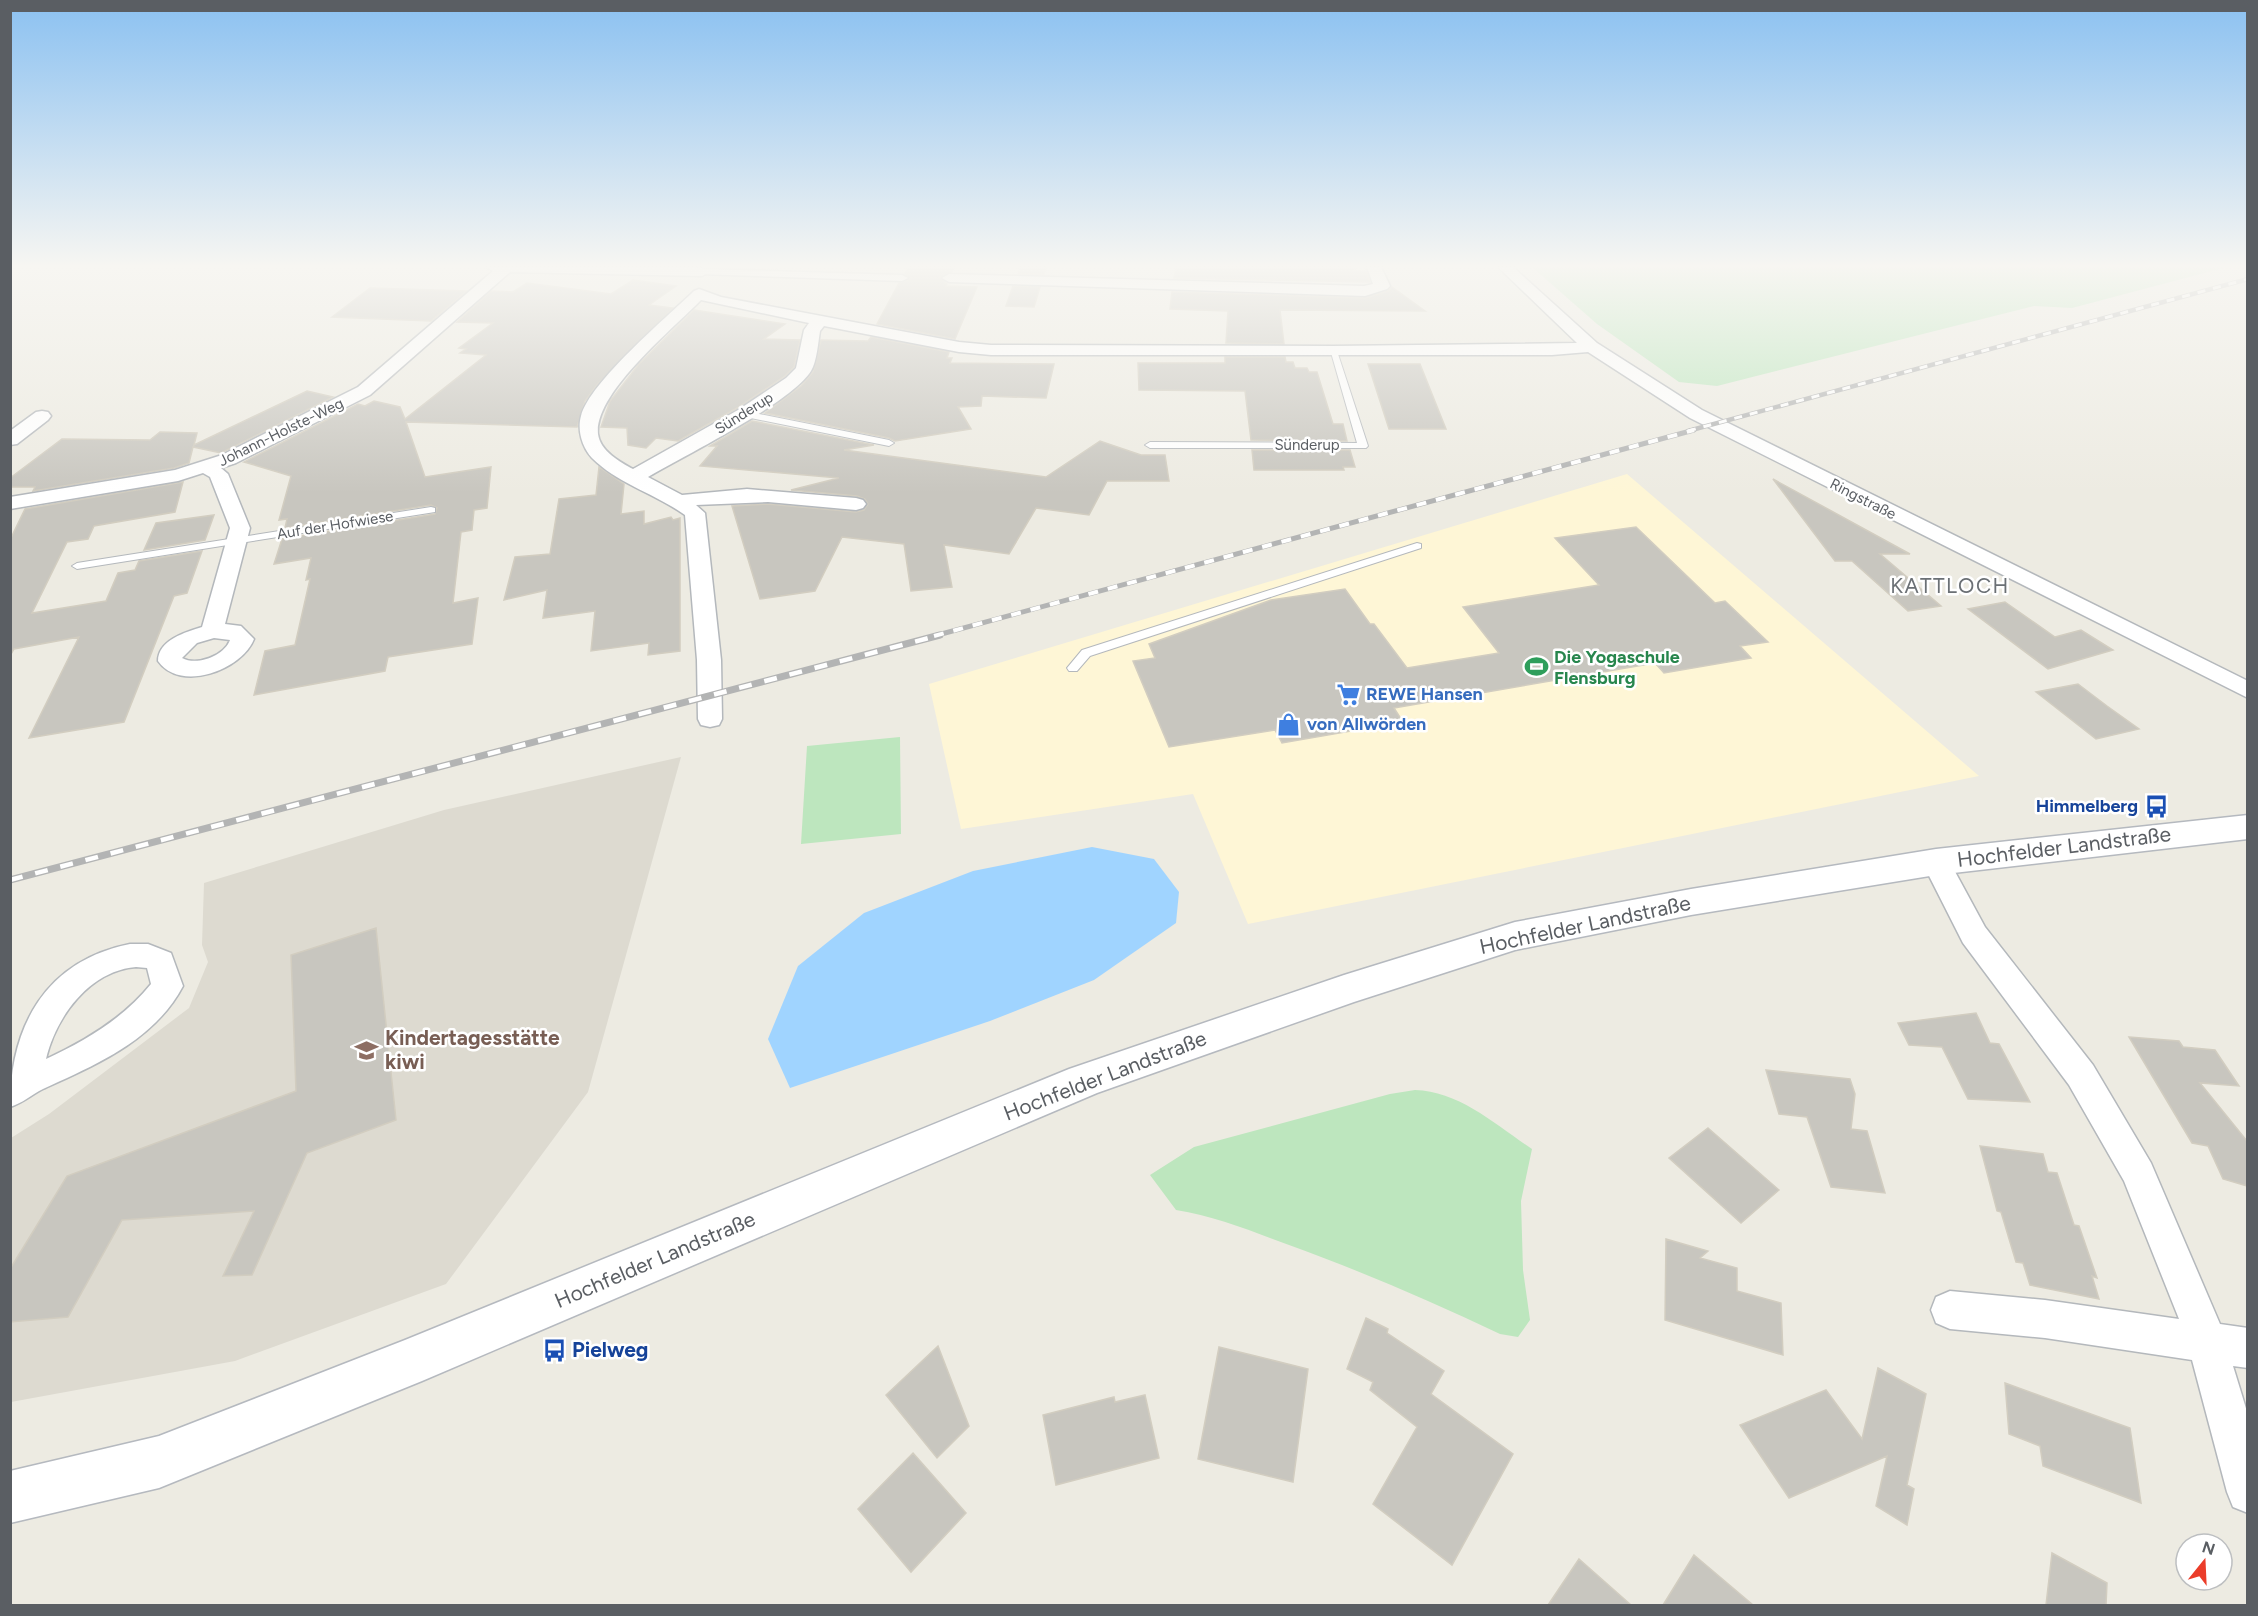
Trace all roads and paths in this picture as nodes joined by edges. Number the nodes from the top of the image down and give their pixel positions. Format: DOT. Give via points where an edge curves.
graph roads {
  1 [pos="420,342"];
  2 [pos="650,342"];
  3 [pos="810,342"];
  4 [pos="935,342"];
  5 [pos="1586,342"];
  6 [pos="1591,347"];
  7 [pos="1333,351"];
  8 [pos="744,414"];
  9 [pos="42,416"];
  10 [pos="10,440"];
  11 [pos="889,443"];
  12 [pos="1150,445"];
  13 [pos="207,468"];
  14 [pos="633,477"];
  15 [pos="681,501"];
  16 [pos="10,503"];
  17 [pos="856,504"];
  18 [pos="431,510"];
  19 [pos="238,540"];
  20 [pos="1417,546"];
  21 [pos="77,566"];
  22 [pos="212,631"];
  23 [pos="1073,668"];
  24 [pos="2247,691"];
  25 [pos="710,718"];
  26 [pos="2247,827"];
  27 [pos="1936,862"];
  28 [pos="19,1086"];
  29 [pos="1950,1310"];
  30 [pos="2207,1341"];
  31 [pos="2247,1348"];
  32 [pos="2247,1492"];
  33 [pos="10,1497"];
  1 -- 13 [label="street, Johann-Holste-Weg" via="364,391"];
  2 -- 14 [label="street" via="604,388 593,404 588,426 591,443 601,459"];
  3 -- 8 [label="street, Sünderup" via="804,369 792,382"];
  4 -- 7 [label="street" via="991,350"];
  5 -- 6 [label="street, Ringstraße"];
  6 -- 7 [label="street"];
  6 -- 24 [label="street, Ringstraße" via="1728,432"];
  7 -- 12 [label="lane, Sünderup" via="1364,446"];
  8 -- 11 [label="lane"];
  8 -- 14 [label="street, Sünderup"];
  9 -- 10 [label="street"];
  13 -- 16 [label="street, Johann-Holste-Weg"];
  13 -- 19 [label="street" via="218,474 240,528"];
  14 -- 15 [label="street"];
  15 -- 17 [label="street" via="704,496 770,495"];
  15 -- 25 [label="street" via="695,513 709,660"];
  18 -- 19 [label="lane, Auf der Hofwiese"];
  19 -- 21 [label="lane, Auf der Hofwiese"];
  19 -- 22 [label="street"];
  20 -- 23 [label="lane" via="1086,653"];
  26 -- 27 [label="main road, Hochfelder Landstraße"];
  27 -- 30 [label="street" via="1974,935 2081,1075 2139,1174"];
  27 -- 33 [label="main road, Hochfelder Landstraße" via="1691,902 1515,936 1344,990 1083,1081 405,1364 159,1462"];
  28 -- 28 [label="street" via="94,1049 153,1006 167,986 160,961 150,955 124,956 93,968 67,987 35,1036"];
  29 -- 30 [label="street"];
  30 -- 31 [label="street"];
  30 -- 32 [label="street"];
}
